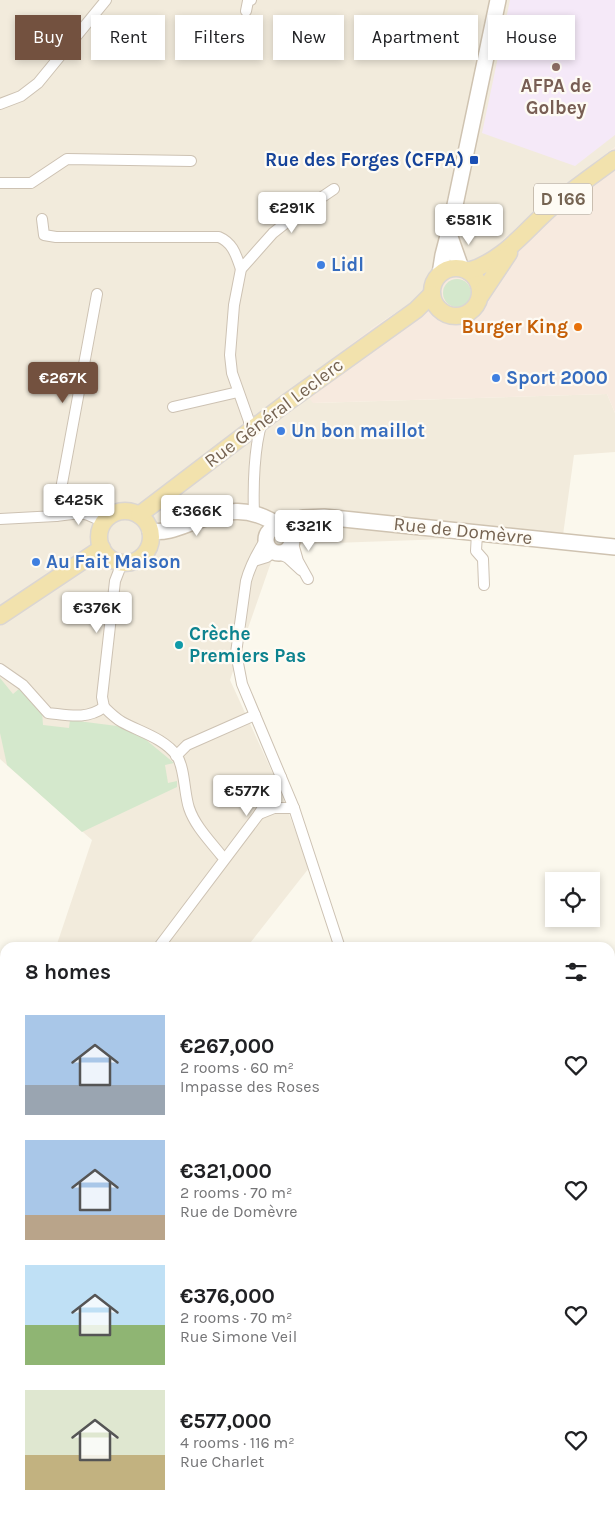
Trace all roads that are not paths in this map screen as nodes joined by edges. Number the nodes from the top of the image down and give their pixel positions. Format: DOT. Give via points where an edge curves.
graph roads {
  1 [pos="106,0"];
  2 [pos="251,0"];
  3 [pos="498,0"];
  4 [pos="246,11"];
  5 [pos="0,104"];
  6 [pos="615,159"];
  7 [pos="191,162"];
  8 [pos="0,183"];
  9 [pos="334,189"];
  10 [pos="42,219"];
  11 [pos="449,234"];
  12 [pos="515,243"];
  13 [pos="241,269"];
  14 [pos="465,270"];
  15 [pos="440,274"];
  16 [pos="97,294"];
  17 [pos="432,294"];
  18 [pos="481,294"];
  19 [pos="444,314"];
  20 [pos="386,330"];
  21 [pos="238,392"];
  22 [pos="173,407"];
  23 [pos="256,426"];
  24 [pos="252,514"];
  25 [pos="139,515"];
  26 [pos="56,516"];
  27 [pos="310,518"];
  28 [pos="0,519"];
  29 [pos="104,522"];
  30 [pos="280,526"];
  31 [pos="150,531"];
  32 [pos="477,533"];
  33 [pos="292,540"];
  34 [pos="615,546"];
  35 [pos="102,548"];
  36 [pos="272,548"];
  37 [pos="254,561"];
  38 [pos="122,563"];
  39 [pos="484,585"];
  40 [pos="0,616"];
  41 [pos="0,669"];
  42 [pos="104,708"];
  43 [pos="255,715"];
  44 [pos="176,756"];
  45 [pos="281,777"];
  46 [pos="294,808"];
  47 [pos="259,814"];
  48 [pos="226,858"];
  49 [pos="163,942"];
  50 [pos="338,942"];
  1 -- 5 [label="street" via="38,83 21,96"];
  2 -- 4 [label="street"];
  3 -- 11 [label="street"];
  6 -- 12 [label="main road, D 166" via="553,206"];
  7 -- 8 [label="street" via="68,159 31,183"];
  9 -- 13 [label="street" via="273,233"];
  10 -- 13 [label="street" via="44,235 56,237 219,237 227,240"];
  11 -- 14 [label="street"];
  11 -- 15 [label="street"];
  12 -- 14 [label="main road, D 166" via="477,268"];
  12 -- 18 [label="main road, D 166"];
  13 -- 21 [label="street" via="230,355"];
  14 -- 15 [label="main road" via="447,270"];
  14 -- 18 [label="main road" via="476,278"];
  15 -- 17 [label="main road"];
  16 -- 26 [label="street"];
  17 -- 19 [label="main road" via="438,309"];
  17 -- 20 [label="main road, Rue Général Leclerc" via="416,310"];
  18 -- 19 [label="main road" via="479,302 468,314 452,317"];
  19 -- 20 [label="main road, Rue Général Leclerc"];
  20 -- 23 [label="main road, Rue Général Leclerc"];
  21 -- 22 [label="street"];
  21 -- 23 [label="street" via="249,421"];
  23 -- 24 [label="street" via="258,438"];
  23 -- 25 [label="main road, Rue Général Leclerc"];
  24 -- 30 [label="street" via="262,515"];
  24 -- 31 [label="street" via="238,511 219,513 162,532"];
  24 -- 36 [label="street"];
  25 -- 29 [label="main road" via="120,512"];
  25 -- 31 [label="main road"];
  26 -- 28 [label="street"];
  26 -- 29 [label="street" via="80,513"];
  27 -- 30 [label="street, Rue de Domèvre"];
  27 -- 32 [label="street, Rue de Domèvre" via="324,516"];
  27 -- 33 [label="street"];
  29 -- 35 [label="main road" via="100,535"];
  30 -- 33 [label="street" via="288,531"];
  30 -- 36 [label="street" via="268,532"];
  31 -- 38 [label="main road" via="151,539 145,554 138,560"];
  32 -- 34 [label="street, Rue de Domèvre"];
  32 -- 39 [label="street" via="476,551 483,559"];
  33 -- 36 [label="street" via="288,549"];
  33 -- 36 [label="street" via="306,575"];
  35 -- 38 [label="main road" via="106,555"];
  35 -- 40 [label="main road"];
  36 -- 37 [label="street" via="268,557"];
  36 -- 37 [label="street" via="255,554"];
  37 -- 43 [label="street" via="248,570 236,653 242,684"];
  38 -- 42 [label="street" via="115,581 102,697"];
  41 -- 42 [label="street" via="22,685 48,714 86,716"];
  42 -- 44 [label="street" via="122,722 151,735"];
  43 -- 44 [label="street" via="187,745"];
  43 -- 45 [label="street"];
  44 -- 48 [label="street" via="190,809 202,831"];
  45 -- 46 [label="street"];
  45 -- 47 [label="street"];
  46 -- 47 [label="street" via="274,808"];
  46 -- 50 [label="street"];
  47 -- 48 [label="street"];
  48 -- 49 [label="street"];
}
